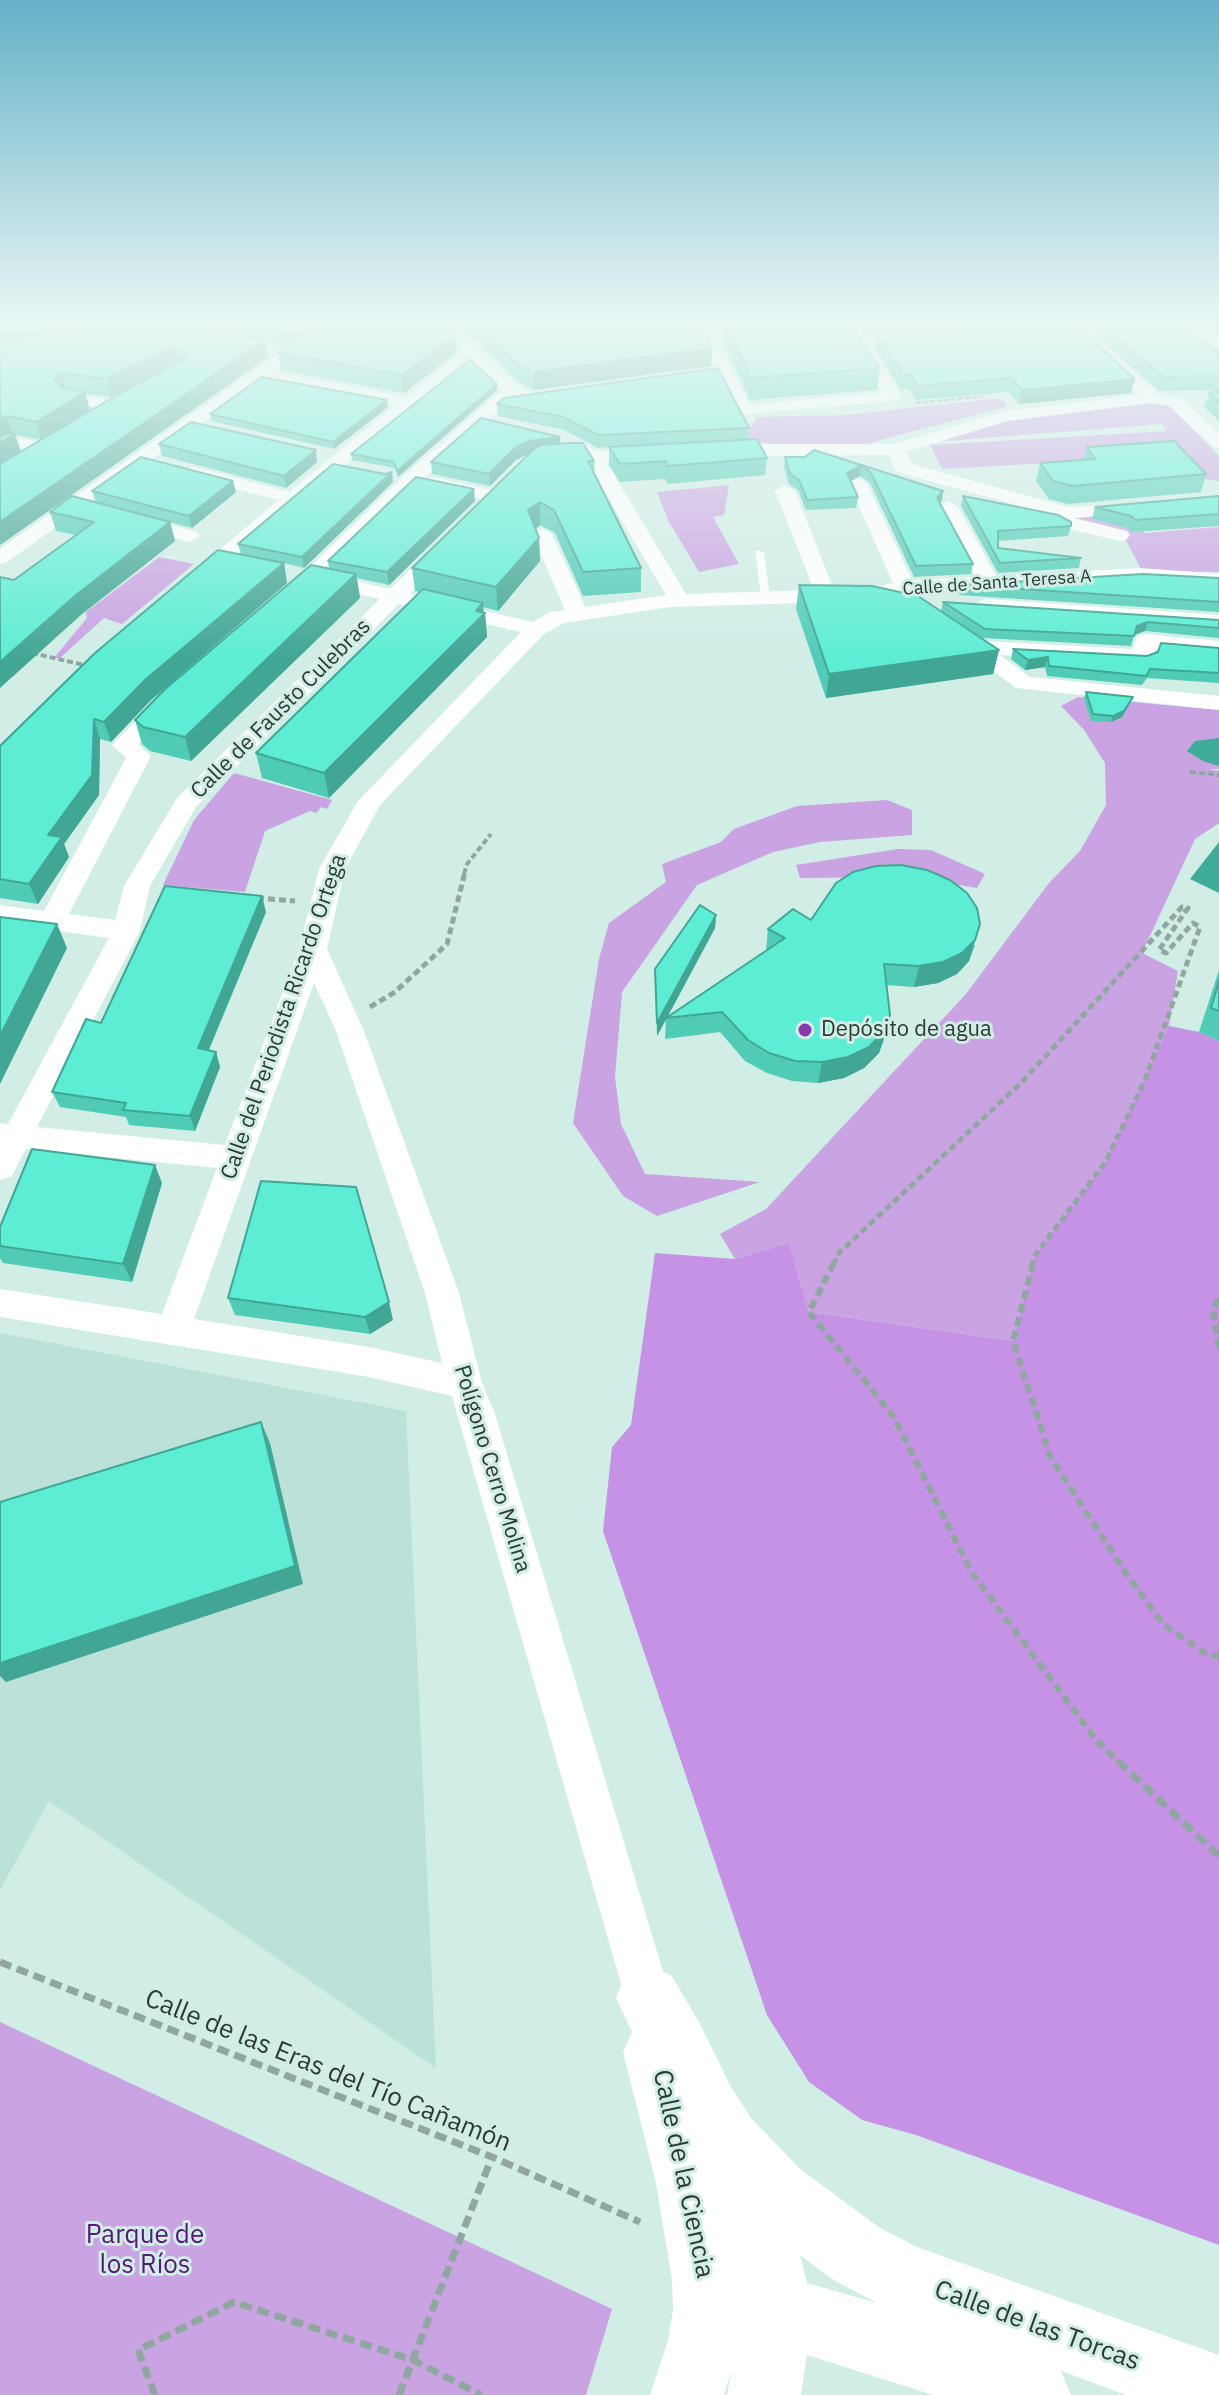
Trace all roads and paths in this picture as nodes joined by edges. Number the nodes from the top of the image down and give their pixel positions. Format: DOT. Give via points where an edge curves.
graph roads {
  1 [pos="171,438"];
  2 [pos="360,438"];
  3 [pos="458,438"];
  4 [pos="553,438"];
  5 [pos="556,438"];
  6 [pos="929,438"];
  7 [pos="895,449"];
  8 [pos="0,450"];
  9 [pos="833,451"];
  10 [pos="702,452"];
  11 [pos="670,454"];
  12 [pos="594,458"];
  13 [pos="141,459"];
  14 [pos="331,459"];
  15 [pos="22,463"];
  16 [pos="522,467"];
  17 [pos="358,469"];
  18 [pos="871,477"];
  19 [pos="412,479"];
  20 [pos="785,491"];
  21 [pos="495,496"];
  22 [pos="292,498"];
  23 [pos="1154,505"];
  24 [pos="76,506"];
  25 [pos="948,507"];
  26 [pos="542,534"];
  27 [pos="1120,535"];
  28 [pos="190,536"];
  29 [pos="759,552"];
  30 [pos="0,558"];
  31 [pos="217,559"];
  32 [pos="248,565"];
  33 [pos="279,571"];
  34 [pos="310,577"];
  35 [pos="1219,580"];
  36 [pos="989,581"];
  37 [pos="182,589"];
  38 [pos="826,595"];
  39 [pos="396,596"];
  40 [pos="766,597"];
  41 [pos="893,597"];
  42 [pos="679,600"];
  43 [pos="275,610"];
  44 [pos="577,613"];
  45 [pos="1219,621"];
  46 [pos="944,626"];
  47 [pos="536,629"];
  48 [pos="977,647"];
  49 [pos="1219,648"];
  50 [pos="31,653"];
  51 [pos="91,666"];
  52 [pos="185,688"];
  53 [pos="1219,703"];
  54 [pos="1190,772"];
  55 [pos="1219,775"];
  56 [pos="491,834"];
  57 [pos="253,897"];
  58 [pos="326,903"];
  59 [pos="0,914"];
  60 [pos="52,922"];
  61 [pos="126,931"];
  62 [pos="313,949"];
  63 [pos="345,1022"];
  64 [pos="7,1136"];
  65 [pos="235,1158"];
  66 [pos="0,1168"];
  67 [pos="1219,1299"];
  68 [pos="0,1303"];
  69 [pos="173,1330"];
  70 [pos="1219,1352"];
  71 [pos="464,1383"];
  72 [pos="1219,1656"];
  73 [pos="1219,1856"];
  74 [pos="0,1962"];
  75 [pos="648,1998"];
  76 [pos="707,2111"];
  77 [pos="492,2157"];
  78 [pos="725,2264"];
  79 [pos="878,2265"];
  80 [pos="413,2360"];
  81 [pos="696,2368"];
  82 [pos="1219,2392"];
  83 [pos="155,2395"];
  84 [pos="399,2395"];
  85 [pos="481,2395"];
  86 [pos="764,2395"];
  87 [pos="1034,2395"];
  1 -- 13 [label="street"];
  2 -- 14 [label="street"];
  3 -- 19 [label="street"];
  4 -- 16 [label="street"];
  5 -- 12 [label="street"];
  6 -- 7 [label="street"];
  7 -- 9 [label="street"];
  7 -- 23 [label="street" via="904,468 1068,513"];
  8 -- 15 [label="street" via="12,442 50,445"];
  9 -- 10 [label="street"];
  9 -- 18 [label="street"];
  11 -- 12 [label="street"];
  12 -- 16 [label="street" via="555,457"];
  12 -- 42 [label="street"];
  13 -- 22 [label="street"];
  13 -- 24 [label="street"];
  14 -- 17 [label="street"];
  14 -- 22 [label="street"];
  16 -- 21 [label="street, Calle de Fausto Culebras"];
  18 -- 27 [label="street"];
  18 -- 41 [label="street"];
  19 -- 21 [label="street"];
  19 -- 34 [label="street"];
  20 -- 38 [label="street"];
  21 -- 39 [label="street, Calle de Fausto Culebras"];
  22 -- 31 [label="street"];
  24 -- 28 [label="street"];
  24 -- 30 [label="street"];
  25 -- 36 [label="street"];
  26 -- 44 [label="street"];
  29 -- 40 [label="lane"];
  31 -- 32 [label="street"];
  31 -- 37 [label="street"];
  33 -- 34 [label="street"];
  34 -- 39 [label="street"];
  34 -- 43 [label="street"];
  35 -- 36 [label="street, Calle de Santa Teresa A" via="1140,574"];
  36 -- 41 [label="street, Calle de Santa Teresa A"];
  38 -- 40 [label="street, Calle de Santa Teresa A"];
  38 -- 41 [label="street, Calle de Santa Teresa A"];
  39 -- 47 [label="street"];
  39 -- 61 [label="street, Calle de Fausto Culebras" via="186,803 137,886"];
  40 -- 42 [label="street, Calle de Santa Teresa A"];
  41 -- 45 [label="street"];
  42 -- 44 [label="street, Calle del Periodista Ricardo Ortega"];
  44 -- 47 [label="street, Calle del Periodista Ricardo Ortega"];
  46 -- 48 [label="street"];
  47 -- 58 [label="street, Calle del Periodista Ricardo Ortega" via="370,801 332,869"];
  48 -- 49 [label="street" via="1144,656 1145,641"];
  48 -- 53 [label="street" via="1024,683 1157,688"];
  50 -- 51 [label="path"];
  52 -- 60 [label="street" via="124,745 139,756"];
  54 -- 55 [label="path"];
  56 -- 63 [label="path" via="467,864 447,944 395,992"];
  57 -- 58 [label="path"];
  58 -- 62 [label="street, Calle del Periodista Ricardo Ortega"];
  59 -- 60 [label="street"];
  60 -- 61 [label="street"];
  61 -- 64 [label="street, Calle de Fausto Culebras"];
  62 -- 63 [label="street, Polígono Cerro Molina"];
  62 -- 65 [label="street, Calle del Periodista Ricardo Ortega"];
  63 -- 71 [label="street, Polígono Cerro Molina" via="442,1293"];
  64 -- 65 [label="street"];
  64 -- 66 [label="street, Calle de Fausto Culebras"];
  65 -- 69 [label="street, Calle del Periodista Ricardo Ortega"];
  67 -- 70 [label="path" via="1213,1309"];
  68 -- 69 [label="street"];
  69 -- 71 [label="street"];
  71 -- 75 [label="street, Polígono Cerro Molina"];
  72 -- 73 [label="path" via="1208,1655 1164,1625 1127,1575 1050,1456 1013,1341 1035,1255 1105,1163 1145,1080 1200,927 1193,923 1166,953 1159,950 1188,908 1182,907 1021,1083 839,1253 809,1312 894,1417 972,1573 1097,1741"];
  74 -- 77 [label="path, Calle de las Eras del Tío Cañamón"];
  75 -- 76 [label="street"];
  75 -- 78 [label="street, Calle de la Ciencia" via="677,2130"];
  76 -- 78 [label="street" via="752,2208"];
  76 -- 79 [label="street" via="727,2142 775,2192"];
  77 -- 78 [label="path, Calle de las Eras del Tío Cañamón"];
  77 -- 80 [label="path"];
  78 -- 79 [label="street" via="823,2246"];
  78 -- 81 [label="street" via="729,2295"];
  78 -- 86 [label="street, Calle de la Ciencia"];
  78 -- 87 [label="street" via="890,2343"];
  79 -- 82 [label="street, Calle de las Torcas"];
  80 -- 83 [label="path" via="234,2302 138,2350"];
  80 -- 84 [label="path"];
  80 -- 85 [label="path"];
}
